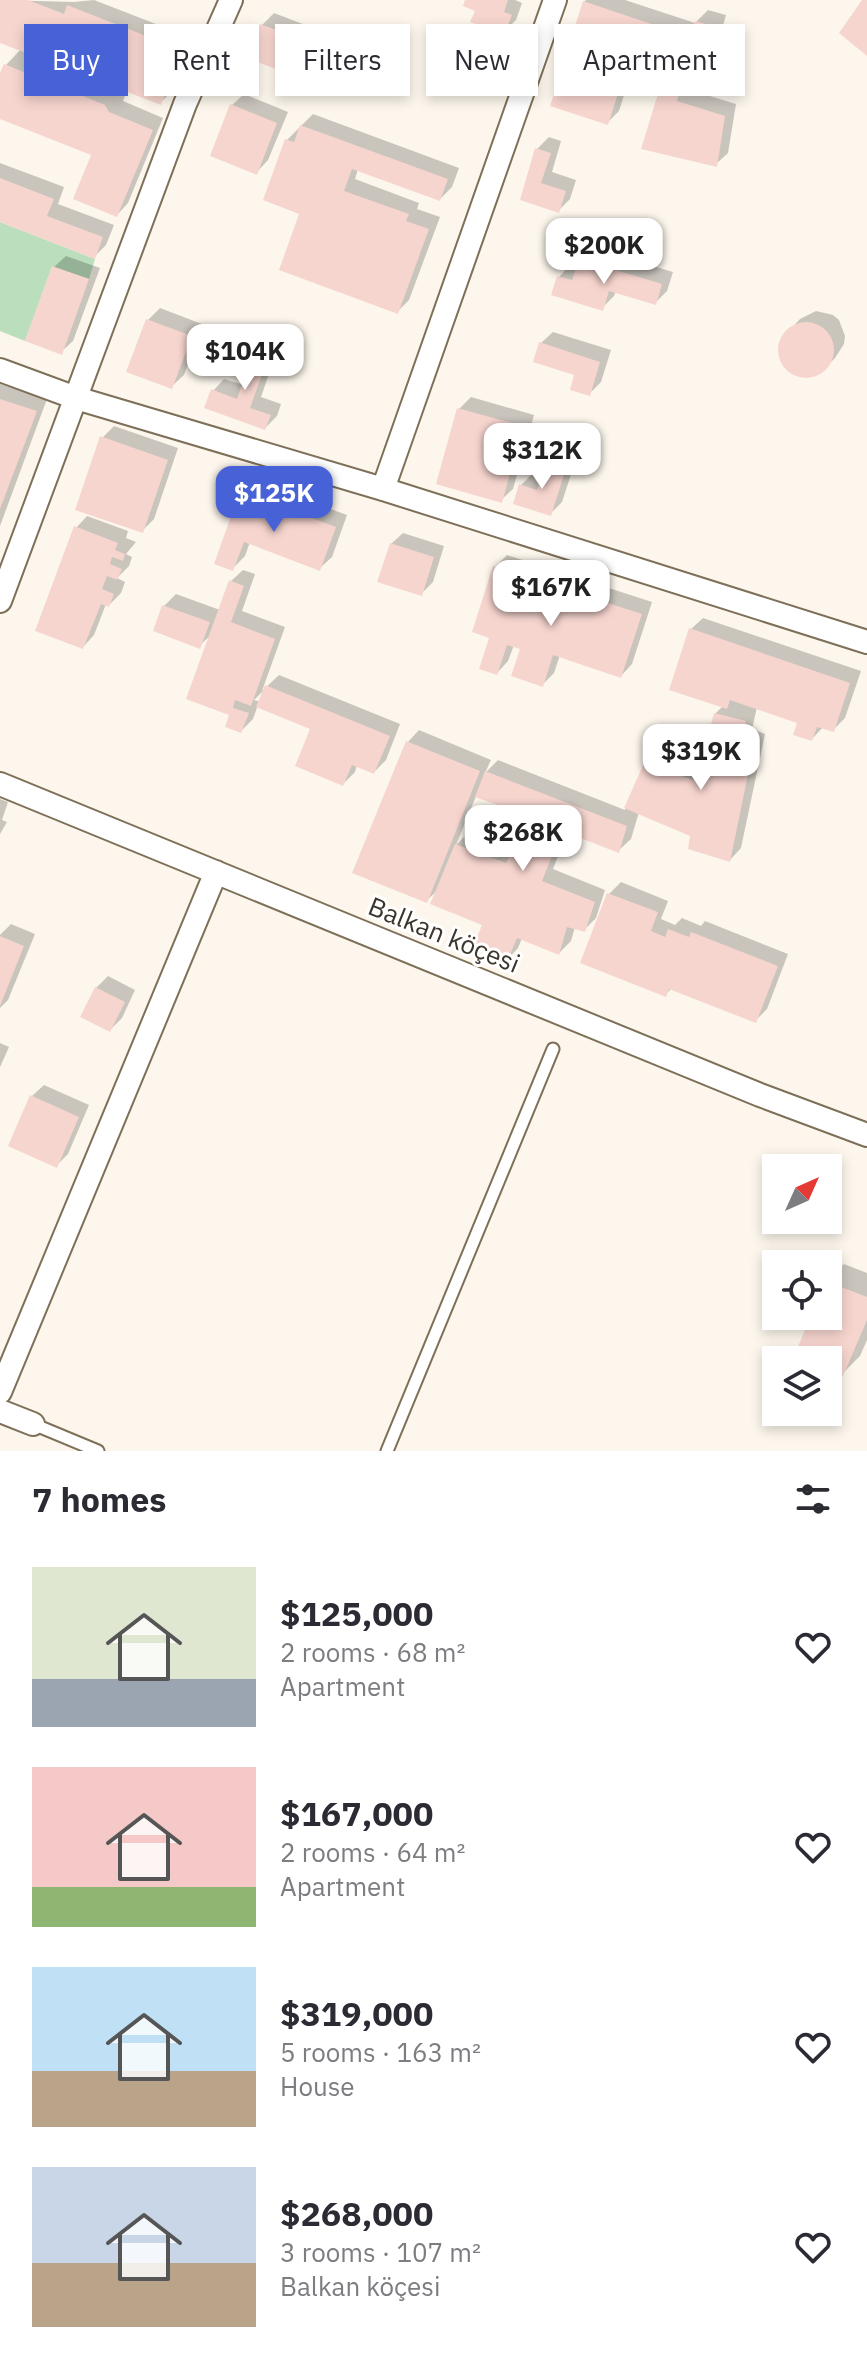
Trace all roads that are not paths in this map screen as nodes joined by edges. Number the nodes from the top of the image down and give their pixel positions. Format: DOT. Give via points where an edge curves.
graph roads {
  1 [pos="231,0"];
  2 [pos="555,0"];
  3 [pos="0,370"];
  4 [pos="76,398"];
  5 [pos="383,489"];
  6 [pos="0,601"];
  7 [pos="867,642"];
  8 [pos="0,784"];
  9 [pos="216,872"];
  10 [pos="553,1049"];
  11 [pos="867,1135"];
  12 [pos="0,1392"];
  13 [pos="0,1411"];
  14 [pos="33,1424"];
  15 [pos="98,1451"];
  16 [pos="387,1451"];
  1 -- 4 [label="street" via="185,104"];
  2 -- 5 [label="street"];
  3 -- 4 [label="street"];
  4 -- 5 [label="street"];
  4 -- 6 [label="street"];
  5 -- 7 [label="street"];
  8 -- 9 [label="street, Balkan köçesi"];
  9 -- 11 [label="street, Balkan köçesi"];
  9 -- 12 [label="street"];
  10 -- 16 [label="lane"];
  13 -- 14 [label="street"];
  14 -- 15 [label="lane"];
}
